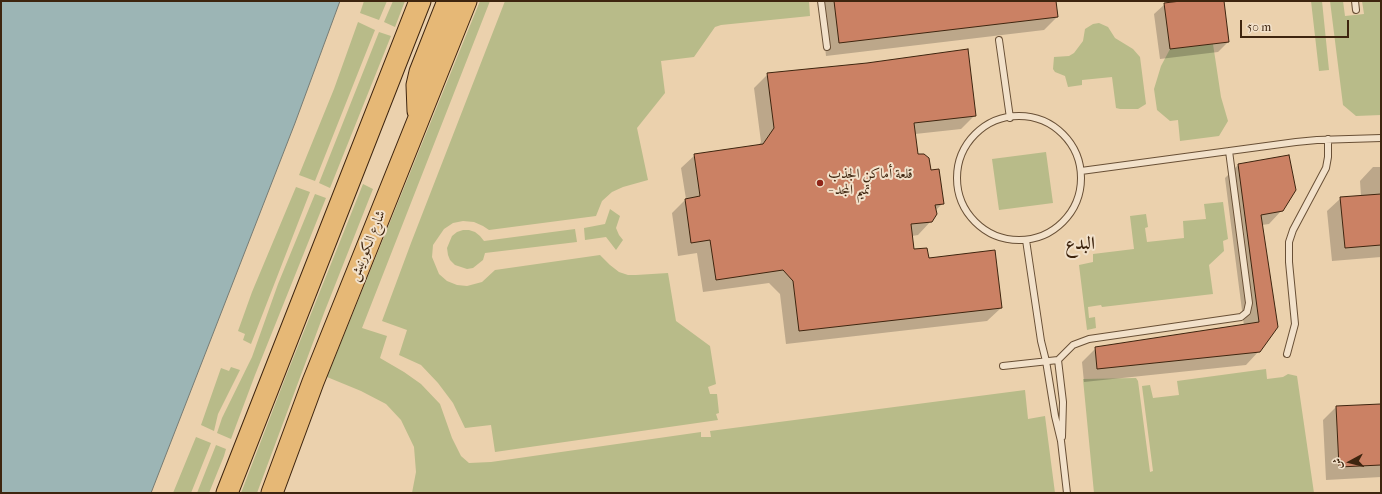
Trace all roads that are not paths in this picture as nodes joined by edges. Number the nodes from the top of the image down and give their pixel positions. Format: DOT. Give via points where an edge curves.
graph roads {
  1 [pos="420,1"];
  2 [pos="448,1"];
  3 [pos="466,1"];
  4 [pos="821,1"];
  5 [pos="1355,1"];
  6 [pos="1356,10"];
  7 [pos="999,40"];
  8 [pos="828,47"];
  9 [pos="1010,118"];
  10 [pos="418,120"];
  11 [pos="1381,138"];
  12 [pos="1328,139"];
  13 [pos="1229,151"];
  14 [pos="1080,171"];
  15 [pos="1026,240"];
  16 [pos="1287,354"];
  17 [pos="1058,360"];
  18 [pos="1046,361"];
  19 [pos="1003,366"];
  20 [pos="1061,441"];
  21 [pos="227,493"];
  22 [pos="272,493"];
  23 [pos="1067,493"];
  1 -- 21 [label="highway"];
  2 -- 10 [label="highway" via="418,78"];
  3 -- 10 [label="highway, شارع الكورنيش"];
  4 -- 8 [label="lane"];
  5 -- 6 [label="lane"];
  7 -- 9 [label="lane"];
  9 -- 14 [label="lane" via="1023,116 1044,121 1062,133 1074,150"];
  9 -- 15 [label="lane" via="1002,118 982,128 968,143 959,163 957,184 962,203 973,220 988,232 1000,237"];
  10 -- 22 [label="highway, شارع الكورنيش"];
  11 -- 12 [label="lane"];
  12 -- 13 [label="lane"];
  12 -- 16 [label="lane" via="1326,168 1289,242 1295,324"];
  13 -- 14 [label="lane"];
  13 -- 17 [label="lane" via="1249,302 1247,312 1241,317 1089,339 1073,346"];
  14 -- 15 [label="lane" via="1080,191 1073,209 1061,224 1044,235"];
  15 -- 18 [label="lane"];
  17 -- 18 [label="lane"];
  17 -- 20 [label="lane" via="1063,402"];
  18 -- 19 [label="lane"];
  18 -- 20 [label="lane"];
  20 -- 23 [label="lane"];
}
